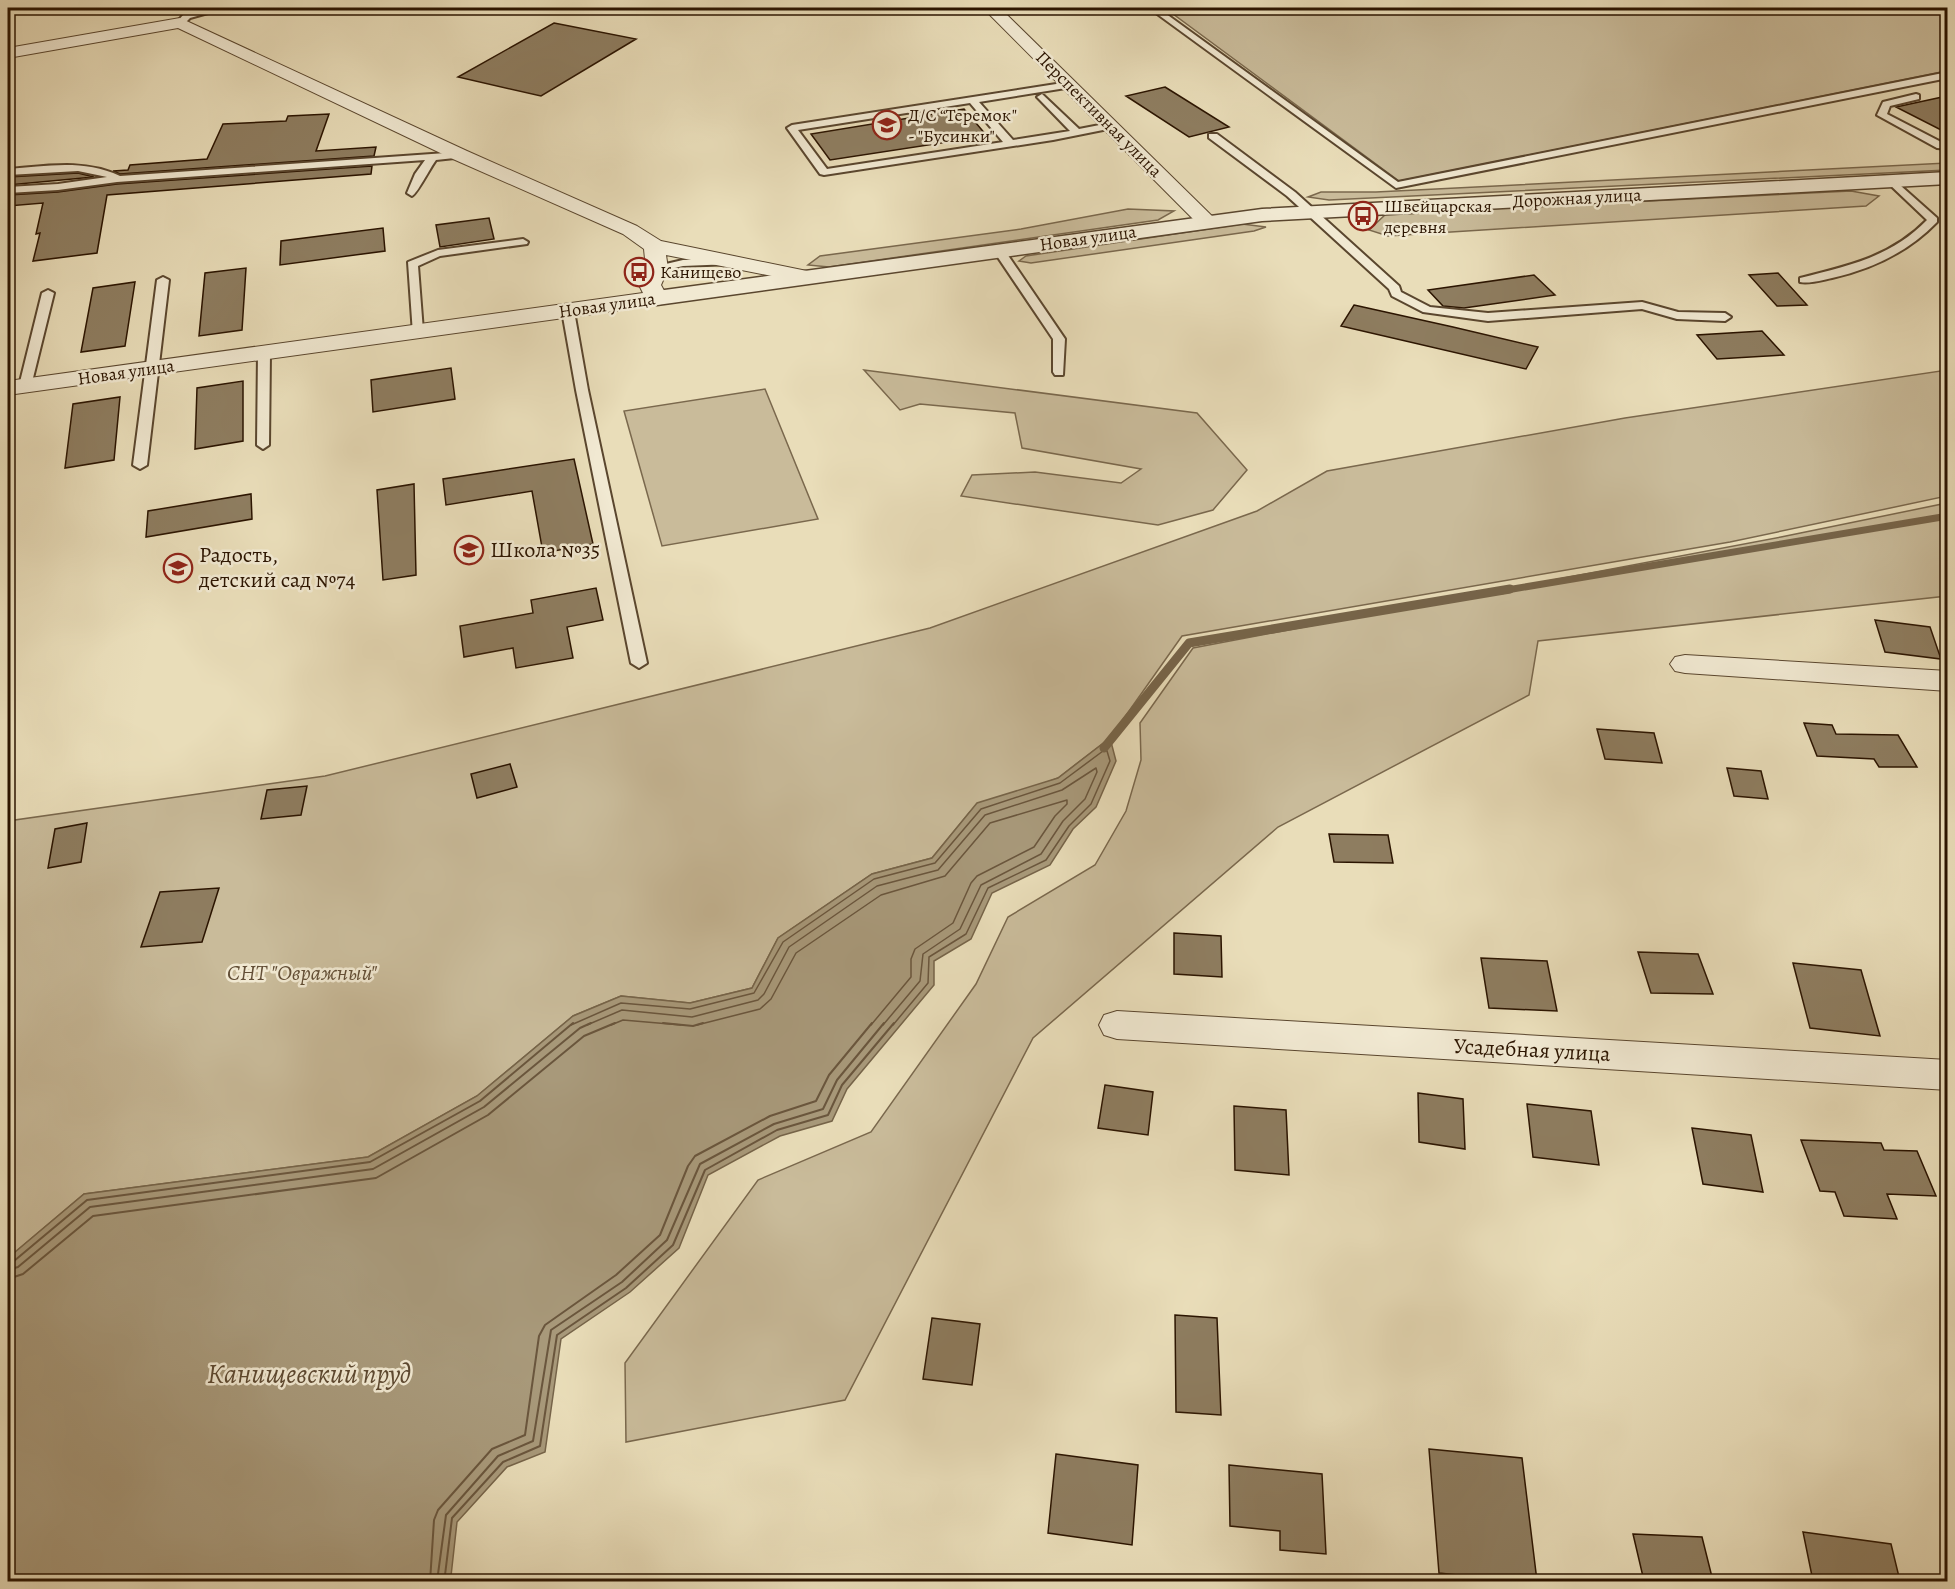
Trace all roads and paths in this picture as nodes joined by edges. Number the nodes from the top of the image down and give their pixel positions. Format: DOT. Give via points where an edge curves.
graph roads {
  1 [pos="159,8"];
  2 [pos="222,8"];
  3 [pos="991,8"];
  4 [pos="1153,8"];
  5 [pos="1933,8"];
  6 [pos="1947,14"];
  7 [pos="180,23"];
  8 [pos="8,53"];
  9 [pos="1947,75"];
  10 [pos="1069,85"];
  11 [pos="1042,96"];
  12 [pos="1916,97"];
  13 [pos="972,100"];
  14 [pos="1110,126"];
  15 [pos="1076,131"];
  16 [pos="1213,136"];
  17 [pos="1010,143"];
  18 [pos="1947,146"];
  19 [pos="460,155"];
  20 [pos="433,157"];
  21 [pos="8,172"];
  22 [pos="117,178"];
  23 [pos="1947,178"];
  24 [pos="1892,181"];
  25 [pos="8,190"];
  26 [pos="412,193"];
  27 [pos="1312,212"];
  28 [pos="1206,221"];
  29 [pos="523,242"];
  30 [pos="654,246"];
  31 [pos="999,250"];
  32 [pos="728,261"];
  33 [pos="657,269"];
  34 [pos="807,277"];
  35 [pos="163,280"];
  36 [pos="1804,280"];
  37 [pos="48,293"];
  38 [pos="657,298"];
  39 [pos="568,310"];
  40 [pos="1725,317"];
  41 [pos="417,331"];
  42 [pos="264,352"];
  43 [pos="151,368"];
  44 [pos="1059,372"];
  45 [pos="16,387"];
  46 [pos="263,445"];
  47 [pos="140,465"];
  48 [pos="639,663"];
  49 [pos="1685,664"];
  50 [pos="1947,681"];
  51 [pos="1117,1025"];
  52 [pos="1947,1076"];
  1 -- 7 [label="street"];
  2 -- 7 [label="lane" via="187,16"];
  3 -- 10 [label="street, Перспективная улица"];
  4 -- 9 [label="lane" via="1396,185"];
  5 -- 6 [label="lane"];
  7 -- 8 [label="street"];
  7 -- 19 [label="street"];
  10 -- 13 [label="lane"];
  10 -- 14 [label="street, Перспективная улица"];
  11 -- 15 [label="lane"];
  12 -- 18 [label="lane" via="1886,104 1882,115"];
  13 -- 17 [label="lane"];
  13 -- 17 [label="lane" via="792,128 824,172"];
  14 -- 15 [label="lane"];
  14 -- 28 [label="street, Перспективная улица"];
  15 -- 17 [label="lane"];
  16 -- 27 [label="lane"];
  19 -- 20 [label="lane"];
  19 -- 30 [label="street" via="630,230"];
  20 -- 22 [label="lane"];
  20 -- 26 [label="lane"];
  21 -- 22 [label="lane" via="68,168 103,170"];
  22 -- 25 [label="lane"];
  23 -- 24 [label="street, Дорожная улица"];
  24 -- 27 [label="street, Дорожная улица"];
  24 -- 36 [label="lane" via="1933,220 1921,234 1881,258 1829,276"];
  27 -- 28 [label="street, Дорожная улица"];
  27 -- 40 [label="lane" via="1395,288 1396,294 1427,310 1488,317 1641,305 1677,315"];
  28 -- 31 [label="street, Новая улица"];
  29 -- 41 [label="lane" via="438,253 412,264"];
  30 -- 32 [label="street"];
  30 -- 33 [label="street"];
  31 -- 34 [label="street, Новая улица"];
  31 -- 44 [label="lane" via="1059,339"];
  32 -- 33 [label="lane" via="683,263"];
  32 -- 34 [label="street"];
  33 -- 38 [label="street" via="650,285"];
  34 -- 38 [label="street, Новая улица"];
  35 -- 43 [label="lane"];
  37 -- 45 [label="lane"];
  38 -- 39 [label="street, Новая улица"];
  39 -- 41 [label="street, Новая улица"];
  39 -- 48 [label="lane"];
  41 -- 42 [label="street, Новая улица"];
  42 -- 43 [label="street, Новая улица"];
  42 -- 46 [label="lane"];
  43 -- 45 [label="street, Новая улица"];
  43 -- 47 [label="lane"];
  49 -- 50 [label="street"];
  51 -- 52 [label="street, Усадебная улица"];
}
